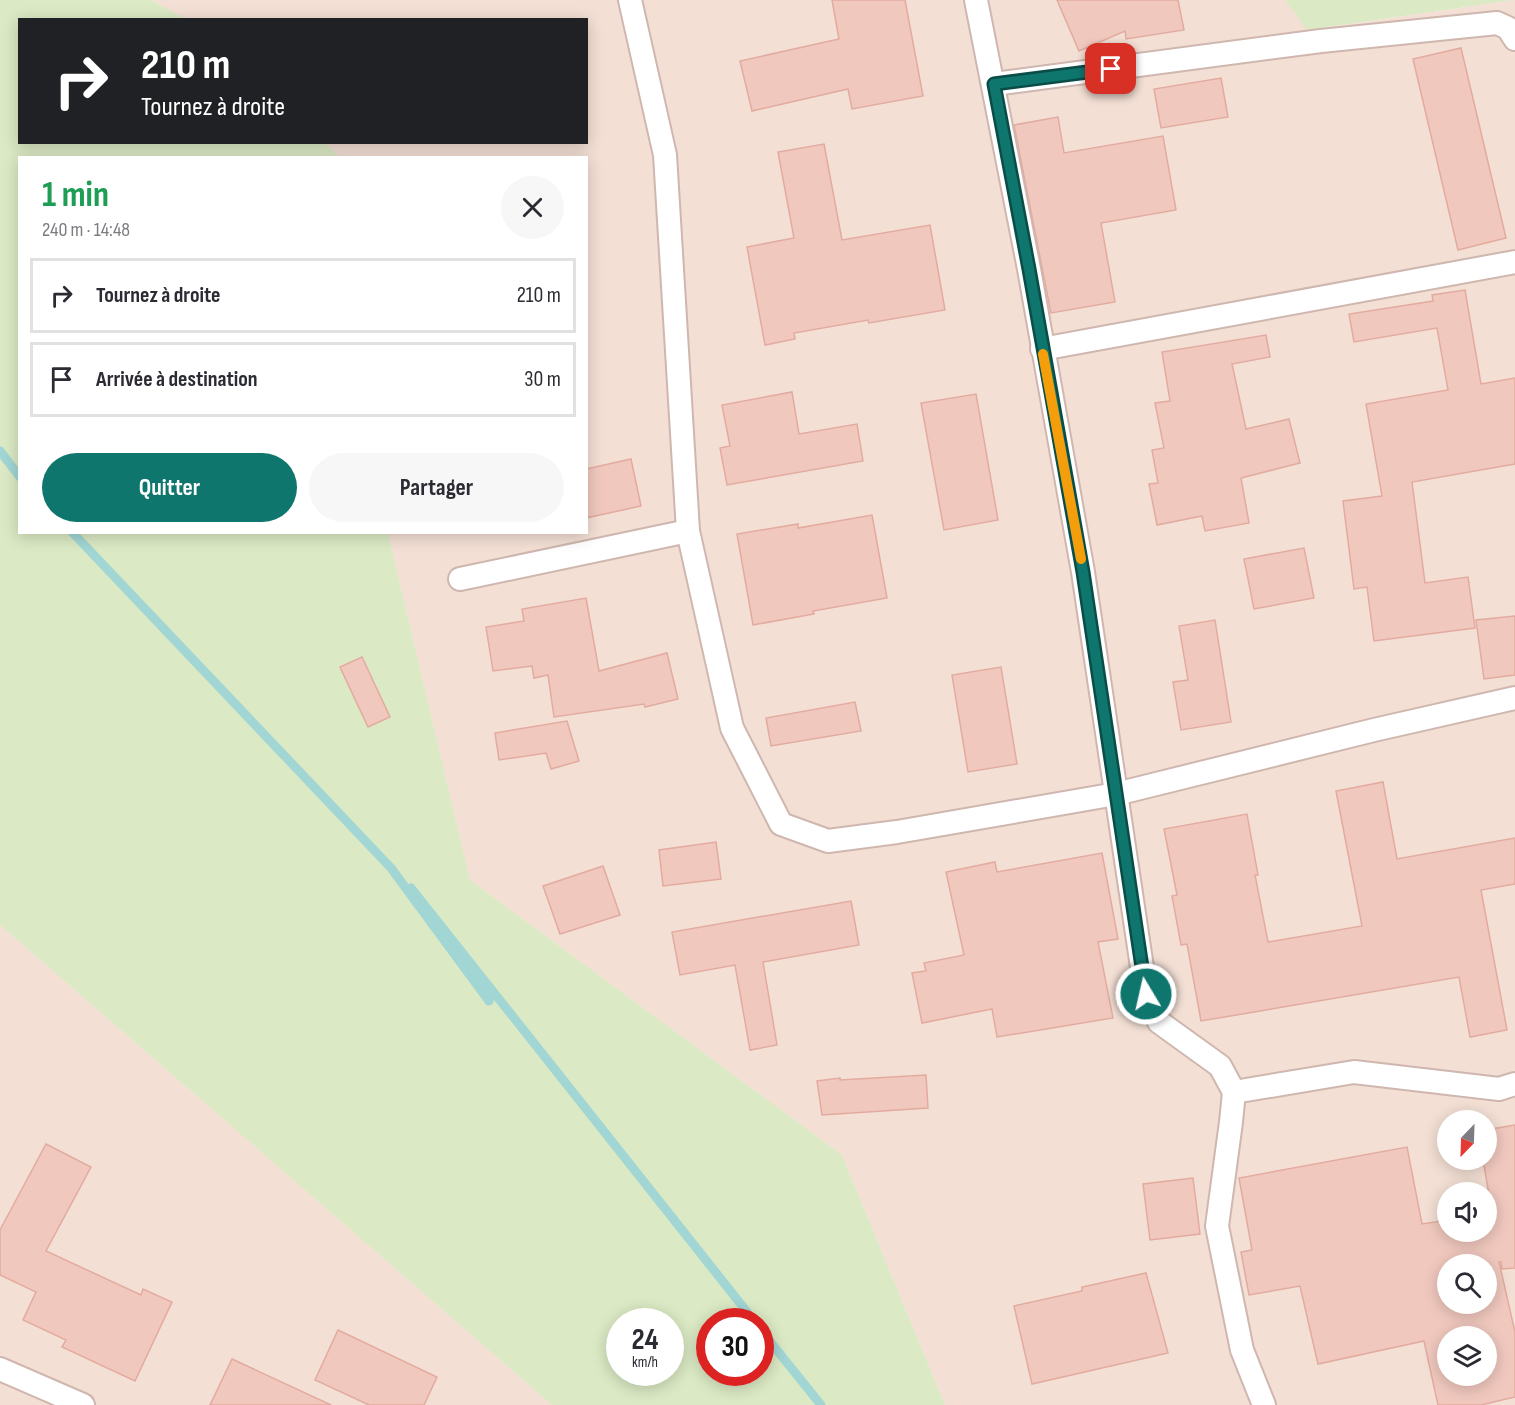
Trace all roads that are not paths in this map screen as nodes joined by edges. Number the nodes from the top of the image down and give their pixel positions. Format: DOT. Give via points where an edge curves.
graph roads {
  1 [pos="630,0"];
  2 [pos="976,0"];
  3 [pos="1515,39"];
  4 [pos="994,84"];
  5 [pos="1515,262"];
  6 [pos="1042,349"];
  7 [pos="688,531"];
  8 [pos="460,579"];
  9 [pos="1515,698"];
  10 [pos="1116,794"];
  11 [pos="1515,1084"];
  12 [pos="1234,1092"];
  13 [pos="0,1369"];
  14 [pos="83,1405"];
  15 [pos="1264,1405"];
  1 -- 7 [label="street" via="665,155"];
  2 -- 4 [label="street"];
  3 -- 4 [label="street" via="1508,28 1497,23 1321,41"];
  4 -- 6 [label="street"];
  5 -- 6 [label="street"];
  6 -- 10 [label="street" via="1083,572"];
  7 -- 8 [label="street"];
  7 -- 10 [label="street" via="732,728 781,824 828,841"];
  9 -- 10 [label="street"];
  10 -- 12 [label="street" via="1146,994 1159,1022 1220,1066"];
  11 -- 12 [label="street" via="1499,1089 1354,1072"];
  12 -- 15 [label="street" via="1217,1226 1242,1350"];
  13 -- 14 [label="street"];
}
